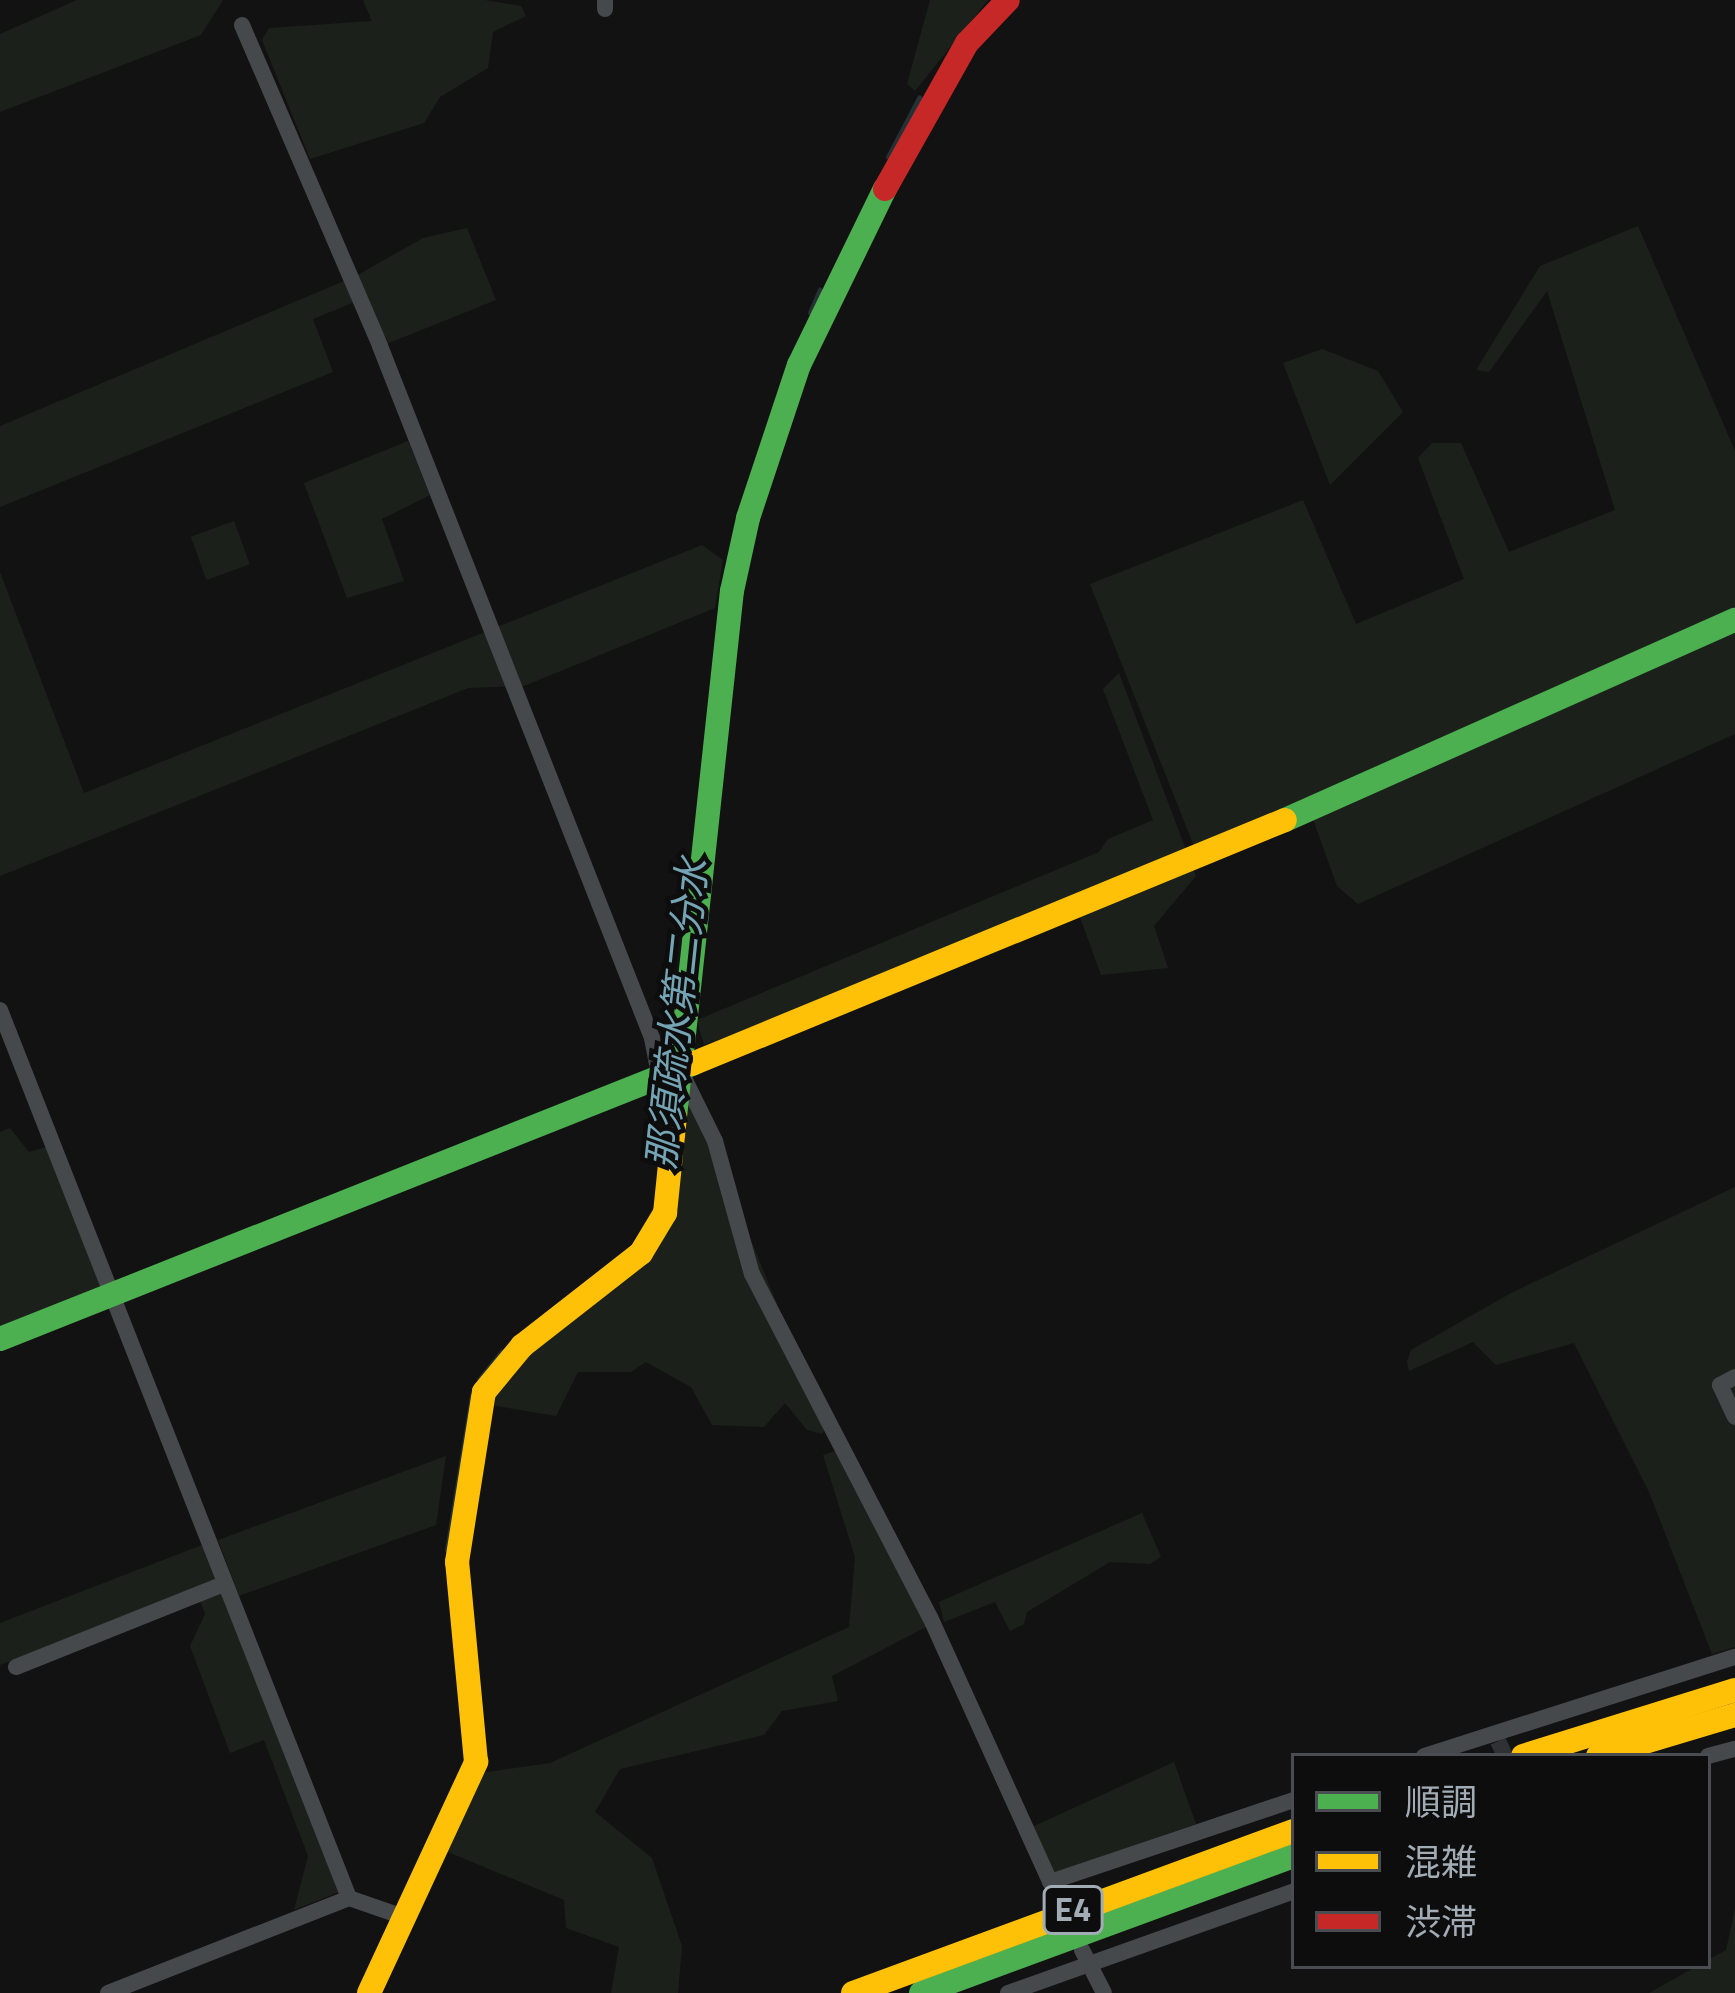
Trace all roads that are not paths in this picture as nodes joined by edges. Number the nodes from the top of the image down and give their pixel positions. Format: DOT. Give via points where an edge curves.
graph roads {
  1 [pos="1008,0"];
  2 [pos="242,25"];
  3 [pos="1735,620"];
  4 [pos="0,1010"];
  5 [pos="670,1076"];
  6 [pos="110,1295"];
  7 [pos="0,1339"];
  8 [pos="1735,1378"];
  9 [pos="1735,1417"];
  10 [pos="224,1584"];
  11 [pos="1735,1657"];
  12 [pos="16,1667"];
  13 [pos="1735,1690"];
  14 [pos="1735,1715"];
  15 [pos="1435,1753"];
  16 [pos="1533,1753"];
  17 [pos="1608,1753"];
  18 [pos="1291,1801"];
  19 [pos="1291,1832"];
  20 [pos="1291,1857"];
  21 [pos="1291,1893"];
  22 [pos="349,1898"];
  23 [pos="404,1917"];
  24 [pos="1085,1956"];
  25 [pos="108,1993"];
  26 [pos="369,1993"];
  27 [pos="853,1993"];
  28 [pos="921,1993"];
  29 [pos="1007,1993"];
  30 [pos="1104,1993"];
  1 -- 5 [label="main road" via="929,103 839,277 799,365 748,518"];
  2 -- 5 [label="street" via="380,346"];
  3 -- 5 [label="main road" via="1106,901"];
  4 -- 6 [label="street"];
  5 -- 6 [label="main road"];
  5 -- 18 [label="street" via="715,1141 752,1274 930,1617 1051,1882"];
  5 -- 23 [label="main road" via="658,1230 619,1273 506,1361 478,1410 457,1562 476,1762"];
  6 -- 7 [label="main road"];
  6 -- 10 [label="street"];
  8 -- 9 [label="street" via="1720,1385"];
  10 -- 12 [label="street"];
  10 -- 22 [label="street"];
  11 -- 15 [label="street"];
  13 -- 16 [label="main road"];
  14 -- 17 [label="main road"];
  19 -- 27 [label="main road, E4"];
  20 -- 28 [label="main road, E4"];
  21 -- 24 [label="street"];
  22 -- 23 [label="street"];
  22 -- 25 [label="street"];
  23 -- 26 [label="main road"];
  24 -- 29 [label="street"];
  24 -- 30 [label="street"];
}
